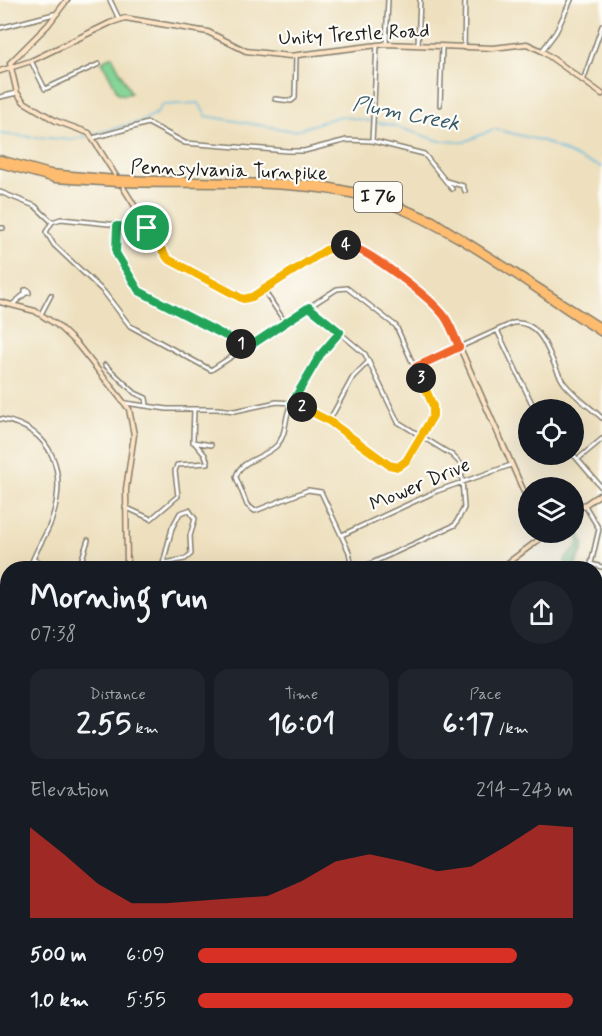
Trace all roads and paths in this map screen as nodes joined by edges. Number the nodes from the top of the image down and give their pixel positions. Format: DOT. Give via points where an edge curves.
graph roads {
  1 [pos="67,0"];
  2 [pos="110,0"];
  3 [pos="388,0"];
  4 [pos="420,0"];
  5 [pos="465,0"];
  6 [pos="571,0"];
  7 [pos="58,13"];
  8 [pos="119,19"];
  9 [pos="602,26"];
  10 [pos="0,28"];
  11 [pos="386,44"];
  12 [pos="377,45"];
  13 [pos="418,45"];
  14 [pos="442,46"];
  15 [pos="464,48"];
  16 [pos="542,51"];
  17 [pos="296,56"];
  18 [pos="32,61"];
  19 [pos="99,64"];
  20 [pos="10,69"];
  21 [pos="0,71"];
  22 [pos="583,81"];
  23 [pos="17,93"];
  24 [pos="602,94"];
  25 [pos="0,97"];
  26 [pos="275,99"];
  27 [pos="440,105"];
  28 [pos="91,136"];
  29 [pos="372,141"];
  30 [pos="0,159"];
  31 [pos="0,164"];
  32 [pos="444,180"];
  33 [pos="119,181"];
  34 [pos="452,189"];
  35 [pos="465,191"];
  36 [pos="0,192"];
  37 [pos="51,222"];
  38 [pos="117,226"];
  39 [pos="147,228"];
  40 [pos="263,290"];
  41 [pos="26,293"];
  42 [pos="51,295"];
  43 [pos="0,302"];
  44 [pos="13,304"];
  45 [pos="309,307"];
  46 [pos="41,314"];
  47 [pos="285,322"];
  48 [pos="602,328"];
  49 [pos="497,330"];
  50 [pos="340,332"];
  51 [pos="602,333"];
  52 [pos="459,347"];
  53 [pos="247,348"];
  54 [pos="369,360"];
  55 [pos="105,365"];
  56 [pos="416,367"];
  57 [pos="530,399"];
  58 [pos="125,403"];
  59 [pos="292,403"];
  60 [pos="147,405"];
  61 [pos="194,409"];
  62 [pos="602,418"];
  63 [pos="0,419"];
  64 [pos="329,421"];
  65 [pos="422,436"];
  66 [pos="602,439"];
  67 [pos="193,442"];
  68 [pos="211,445"];
  69 [pos="584,454"];
  70 [pos="511,465"];
  71 [pos="581,465"];
  72 [pos="518,480"];
  73 [pos="464,482"];
  74 [pos="602,488"];
  75 [pos="602,493"];
  76 [pos="584,504"];
  77 [pos="125,507"];
  78 [pos="342,535"];
  79 [pos="88,540"];
  80 [pos="533,543"];
  81 [pos="167,556"];
  82 [pos="33,559"];
  83 [pos="37,561"];
  84 [pos="81,561"];
  85 [pos="128,561"];
  86 [pos="165,561"];
  87 [pos="172,561"];
  88 [pos="350,561"];
  89 [pos="376,561"];
  90 [pos="510,561"];
  91 [pos="591,561"];
  1 -- 7 [label="street"];
  2 -- 8 [label="street"];
  3 -- 11 [label="street"];
  4 -- 13 [label="street"];
  5 -- 15 [label="street"];
  6 -- 16 [label="street"];
  7 -- 10 [label="street"];
  7 -- 20 [label="street" via="12,60"];
  8 -- 17 [label="street, Unity Trestle Road" via="208,32 246,51"];
  8 -- 18 [label="street"];
  9 -- 22 [label="street"];
  11 -- 12 [label="street, Unity Trestle Road"];
  11 -- 13 [label="street, Unity Trestle Road"];
  12 -- 17 [label="street, Unity Trestle Road"];
  12 -- 29 [label="street"];
  13 -- 14 [label="street, Unity Trestle Road"];
  14 -- 15 [label="street, Unity Trestle Road"];
  14 -- 27 [label="street"];
  15 -- 16 [label="street, Unity Trestle Road" via="523,44"];
  16 -- 22 [label="street, Unity Trestle Road"];
  17 -- 26 [label="street" via="295,98"];
  18 -- 19 [label="street" via="45,89"];
  18 -- 20 [label="street"];
  20 -- 21 [label="street"];
  20 -- 23 [label="street"];
  22 -- 24 [label="street, Unity Trestle Road"];
  23 -- 25 [label="street"];
  23 -- 28 [label="street" via="44,114"];
  28 -- 29 [label="street" via="148,123 185,143 304,152 347,140"];
  28 -- 39 [label="street"];
  29 -- 32 [label="street" via="424,154"];
  30 -- 33 [label="highway, Pennsylvania Turnpike / I 76" via="50,173"];
  31 -- 33 [label="highway, Pennsylvania Turnpike / I 76" via="55,179"];
  32 -- 34 [label="street"];
  32 -- 35 [label="street"];
  33 -- 48 [label="highway, Pennsylvania Turnpike / I 76" via="306,184 371,195 433,220"];
  33 -- 51 [label="highway, Pennsylvania Turnpike / I 76" via="311,189 382,203 452,237"];
  36 -- 37 [label="street" via="35,206"];
  37 -- 38 [label="street" via="61,219"];
  37 -- 53 [label="street" via="46,232 48,238 104,292 130,326 211,370"];
  38 -- 39 [label="street"];
  38 -- 53 [label="street" via="116,253 139,291"];
  39 -- 40 [label="street" via="168,259 181,268 240,298 249,299"];
  40 -- 47 [label="street"];
  40 -- 52 [label="street" via="326,250 355,247 370,254 436,308 449,323"];
  41 -- 44 [label="street"];
  42 -- 46 [label="street"];
  43 -- 44 [label="street"];
  44 -- 46 [label="street"];
  45 -- 47 [label="street"];
  45 -- 50 [label="street"];
  45 -- 56 [label="street" via="337,289 347,288 396,326"];
  46 -- 58 [label="street" via="77,344"];
  47 -- 53 [label="street"];
  49 -- 52 [label="street"];
  49 -- 57 [label="street"];
  49 -- 62 [label="street" via="518,323 537,330 562,381"];
  50 -- 54 [label="street"];
  50 -- 59 [label="street" via="320,355"];
  52 -- 56 [label="street"];
  52 -- 70 [label="street"];
  54 -- 64 [label="street" via="353,377"];
  54 -- 65 [label="street" via="395,418"];
  55 -- 60 [label="street" via="135,393 146,398"];
  56 -- 65 [label="street" via="433,407 433,416"];
  58 -- 60 [label="street"];
  58 -- 77 [label="street" via="135,430"];
  59 -- 61 [label="street" via="278,402 243,411"];
  59 -- 64 [label="street"];
  59 -- 78 [label="street" via="280,442 237,471 240,490 255,511 308,490 318,490"];
  60 -- 61 [label="street"];
  61 -- 67 [label="street"];
  63 -- 82 [label="street" via="29,427 51,451 58,477 51,522"];
  64 -- 65 [label="street" via="394,467 406,461"];
  65 -- 73 [label="street" via="457,459 464,470"];
  66 -- 69 [label="street"];
  67 -- 68 [label="street"];
  67 -- 77 [label="street" via="208,463 177,465 175,499 151,519"];
  70 -- 72 [label="street"];
  70 -- 73 [label="street, Mower Drive"];
  71 -- 74 [label="street"];
  73 -- 78 [label="street, Mower Drive" via="437,490"];
  73 -- 89 [label="street" via="463,514 455,525"];
  75 -- 76 [label="street"];
  76 -- 91 [label="street" via="599,530"];
  77 -- 85 [label="street"];
  78 -- 88 [label="street"];
  79 -- 84 [label="street"];
  80 -- 90 [label="street"];
  81 -- 86 [label="street"];
  81 -- 87 [label="street"];
  81 -- 87 [label="street" via="178,514 190,511 195,519 190,536 191,554"];
  82 -- 83 [label="street"];
}
